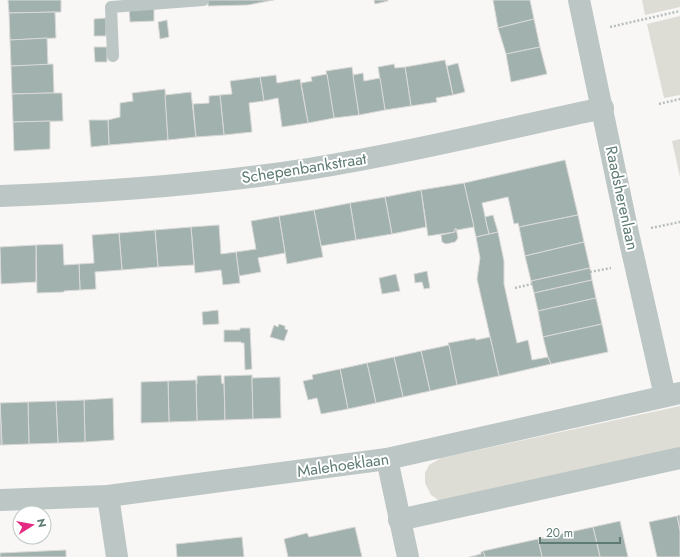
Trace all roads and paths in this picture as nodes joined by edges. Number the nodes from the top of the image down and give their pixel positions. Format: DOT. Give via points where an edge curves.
graph roads {
  1 [pos="202,0"];
  2 [pos="579,0"];
  3 [pos="680,11"];
  4 [pos="586,31"];
  5 [pos="113,56"];
  6 [pos="680,99"];
  7 [pos="659,104"];
  8 [pos="603,108"];
  9 [pos="0,196"];
  10 [pos="532,284"];
  11 [pos="515,288"];
  12 [pos="673,395"];
  13 [pos="680,458"];
  14 [pos="387,460"];
  15 [pos="108,496"];
  16 [pos="0,500"];
  17 [pos="399,520"];
  18 [pos="117,557"];
  19 [pos="408,557"];
  1 -- 5 [label="lane" via="111,7"];
  2 -- 4 [label="street, Raadsherenlaan"];
  3 -- 4 [label="path"];
  4 -- 8 [label="street, Raadsherenlaan"];
  6 -- 7 [label="path"];
  8 -- 9 [label="street, Schepenbankstraat" via="308,169 197,184"];
  8 -- 12 [label="street, Raadsherenlaan" via="628,233"];
  10 -- 11 [label="path"];
  12 -- 14 [label="street, Malehoeklaan"];
  13 -- 17 [label="street"];
  14 -- 15 [label="street, Malehoeklaan"];
  14 -- 17 [label="street"];
  15 -- 16 [label="street, Malehoeklaan"];
  15 -- 18 [label="street"];
  17 -- 19 [label="street"];
}
